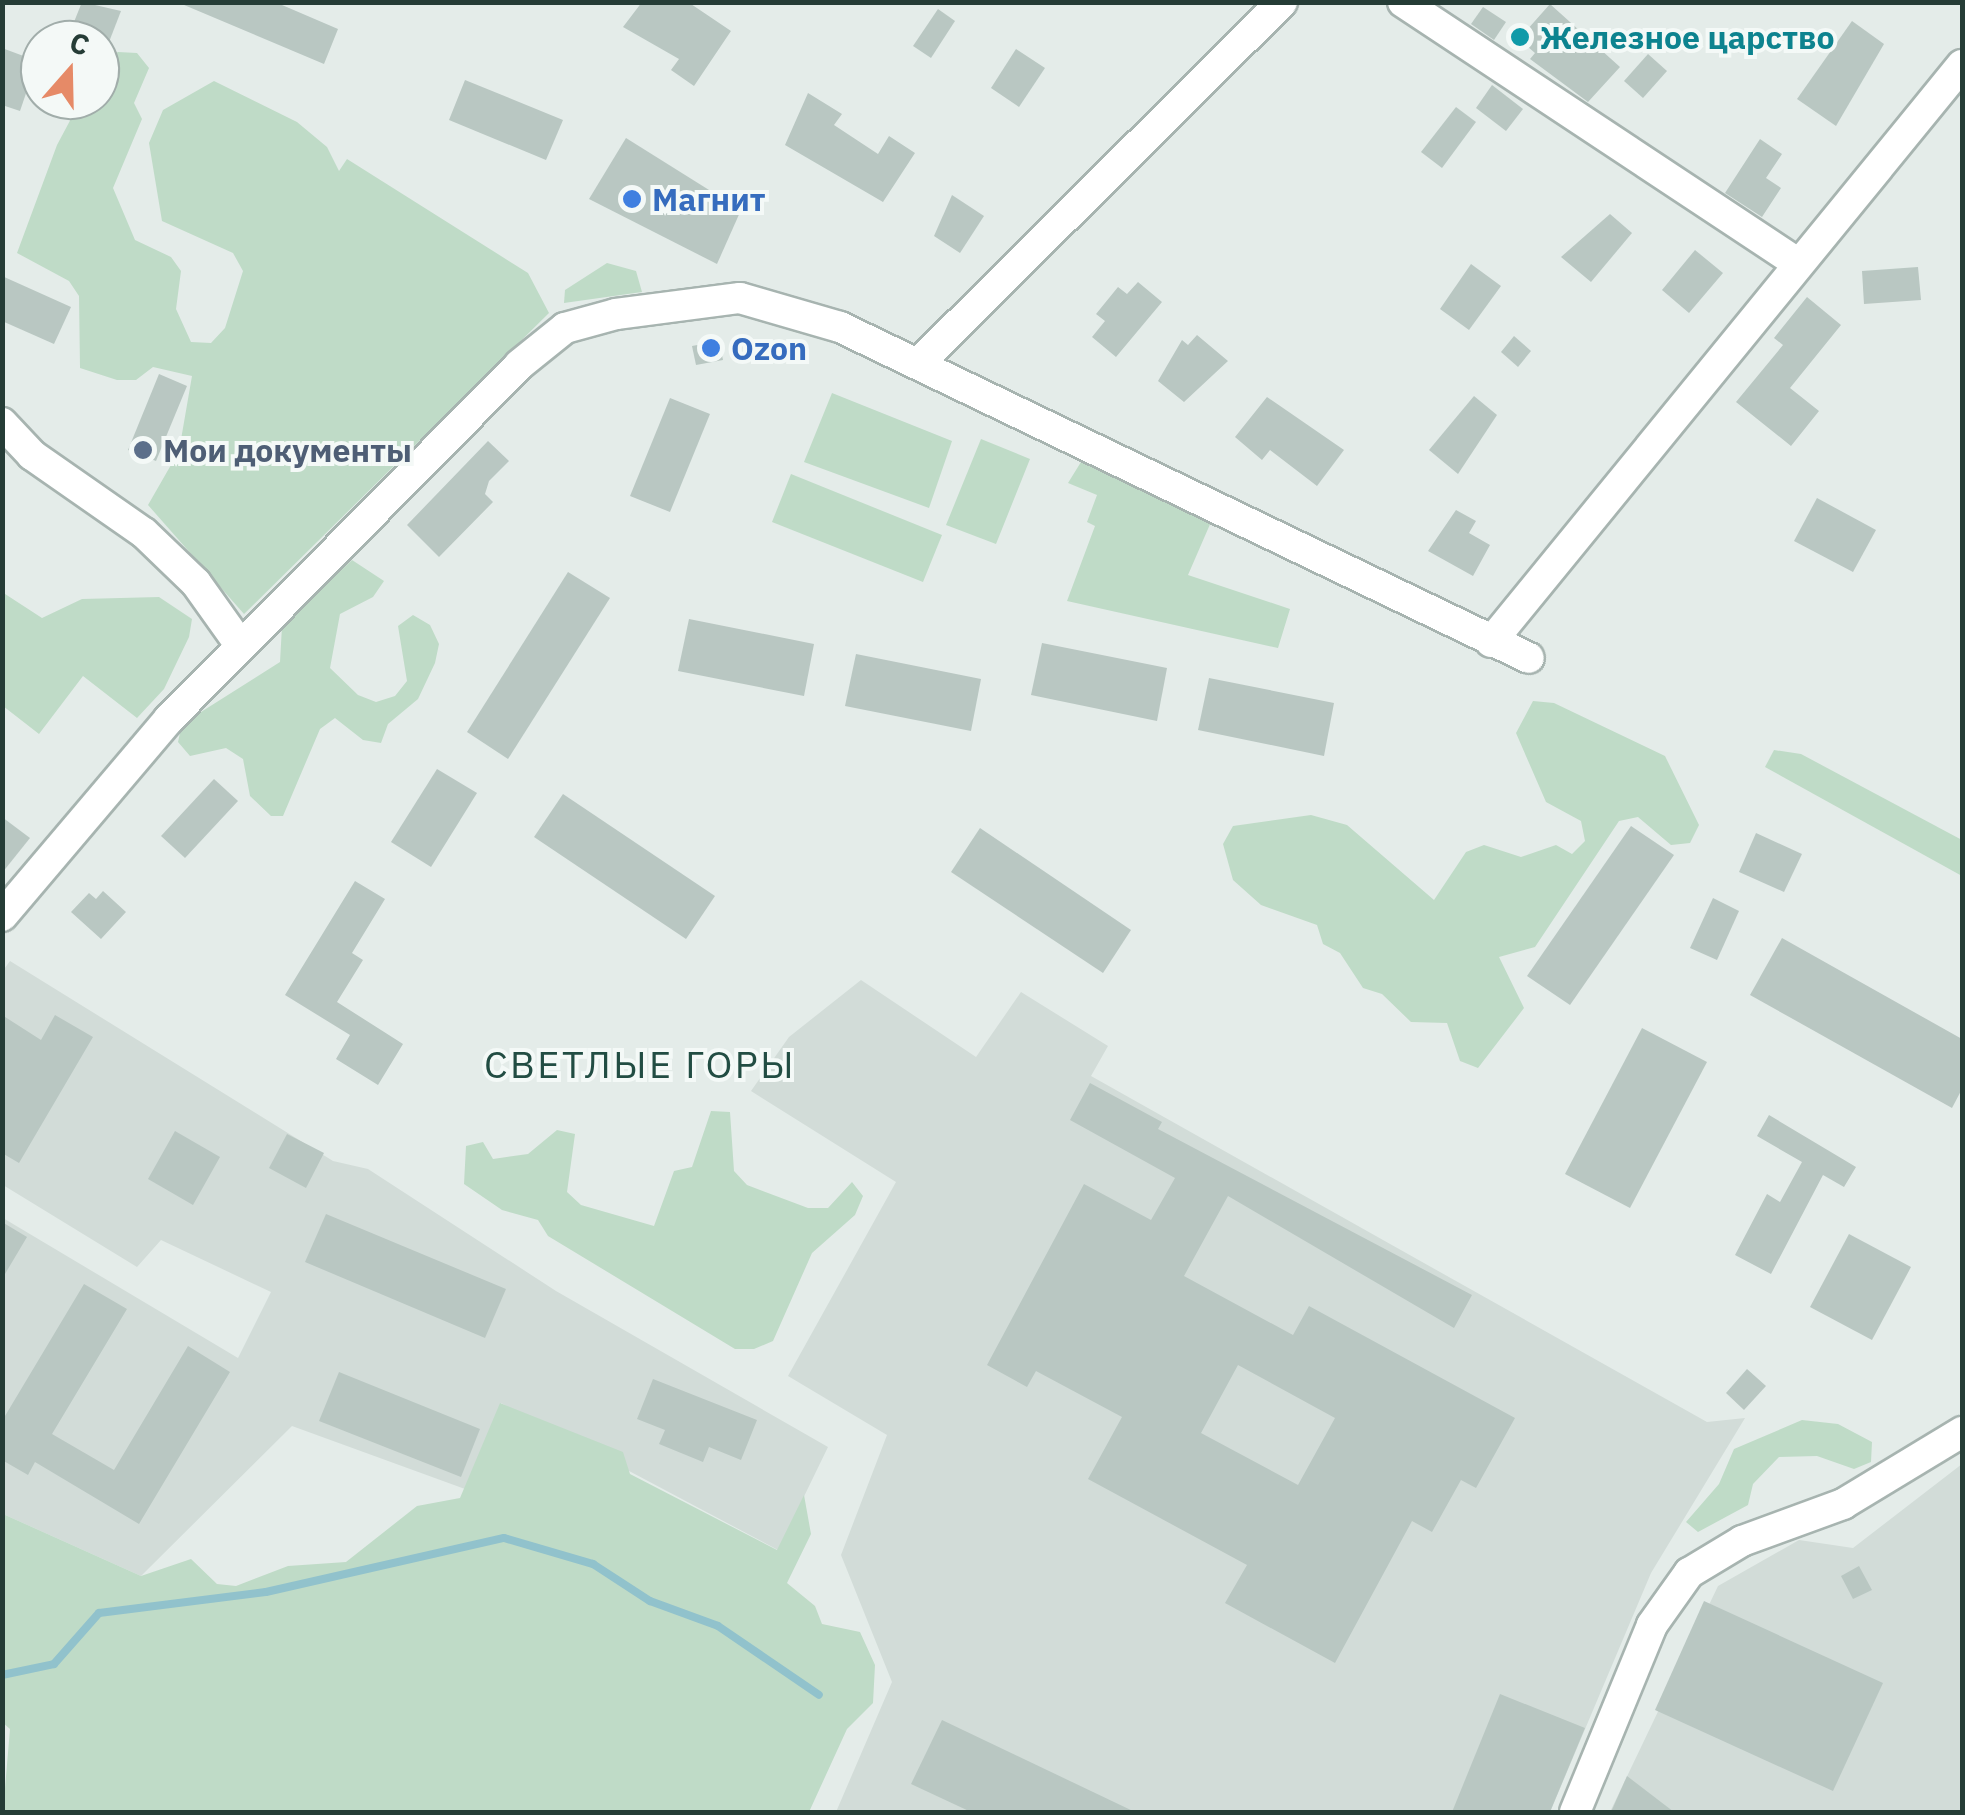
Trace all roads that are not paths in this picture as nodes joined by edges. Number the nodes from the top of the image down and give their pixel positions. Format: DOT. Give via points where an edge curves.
graph roads {
  1 [pos="1282,2"];
  2 [pos="1403,2"];
  3 [pos="1962,65"];
  4 [pos="1796,262"];
  5 [pos="919,363"];
  6 [pos="2,423"];
  7 [pos="1491,642"];
  8 [pos="242,646"];
  9 [pos="1529,658"];
  10 [pos="2,916"];
  11 [pos="1962,1432"];
  12 [pos="1576,1812"];
  1 -- 5 [label="street"];
  2 -- 4 [label="street"];
  3 -- 4 [label="street"];
  4 -- 7 [label="street"];
  5 -- 7 [label="street"];
  5 -- 8 [label="street" via="840,327 740,298 565,328"];
  6 -- 8 [label="street" via="32,455 144,533 196,582"];
  7 -- 9 [label="street"];
  8 -- 10 [label="street" via="89,807"];
  11 -- 12 [label="street" via="1843,1504 1742,1541 1689,1573 1652,1625"];
}
